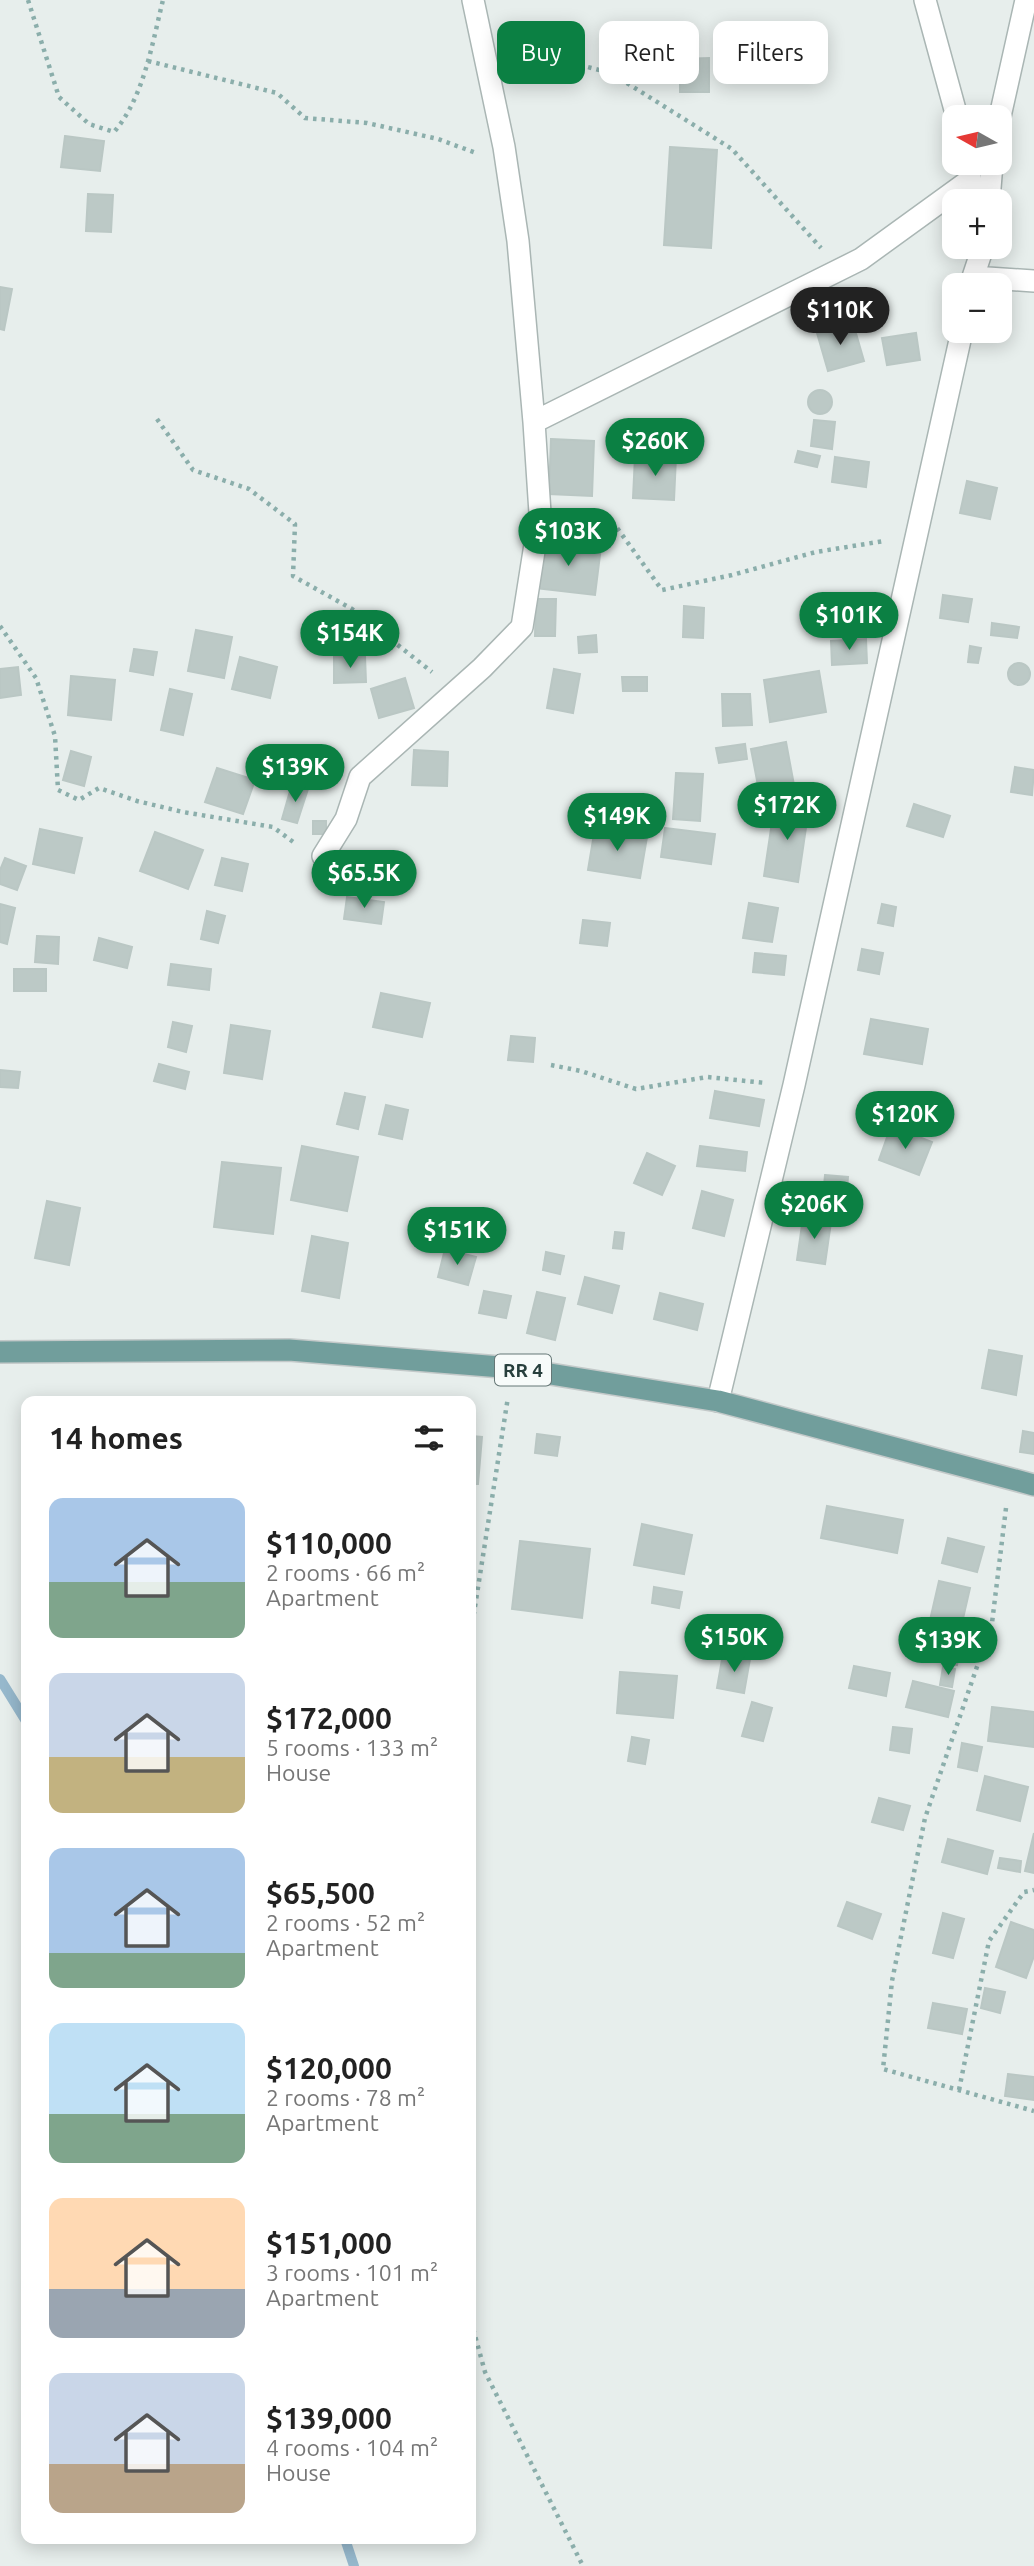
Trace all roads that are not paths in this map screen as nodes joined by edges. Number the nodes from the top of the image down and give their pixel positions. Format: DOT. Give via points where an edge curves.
graph roads {
  1 [pos="473,0"];
  2 [pos="926,0"];
  3 [pos="1026,0"];
  4 [pos="954,105"];
  5 [pos="1003,105"];
  6 [pos="970,181"];
  7 [pos="1012,281"];
  8 [pos="1034,281"];
  9 [pos="959,343"];
  10 [pos="534,422"];
  11 [pos="323,856"];
  12 [pos="0,1352"];
  13 [pos="718,1401"];
  14 [pos="1034,1485"];
  1 -- 10 [label="street" via="518,241"];
  2 -- 4 [label="street"];
  3 -- 5 [label="street"];
  6 -- 10 [label="street" via="861,259"];
  7 -- 8 [label="street"];
  9 -- 13 [label="street" via="794,1085"];
  10 -- 11 [label="street" via="540,513 522,627 360,777 346,820"];
  12 -- 13 [label="main road, RR 4" via="289,1350 513,1368"];
  13 -- 14 [label="main road, RR 4"];
}
